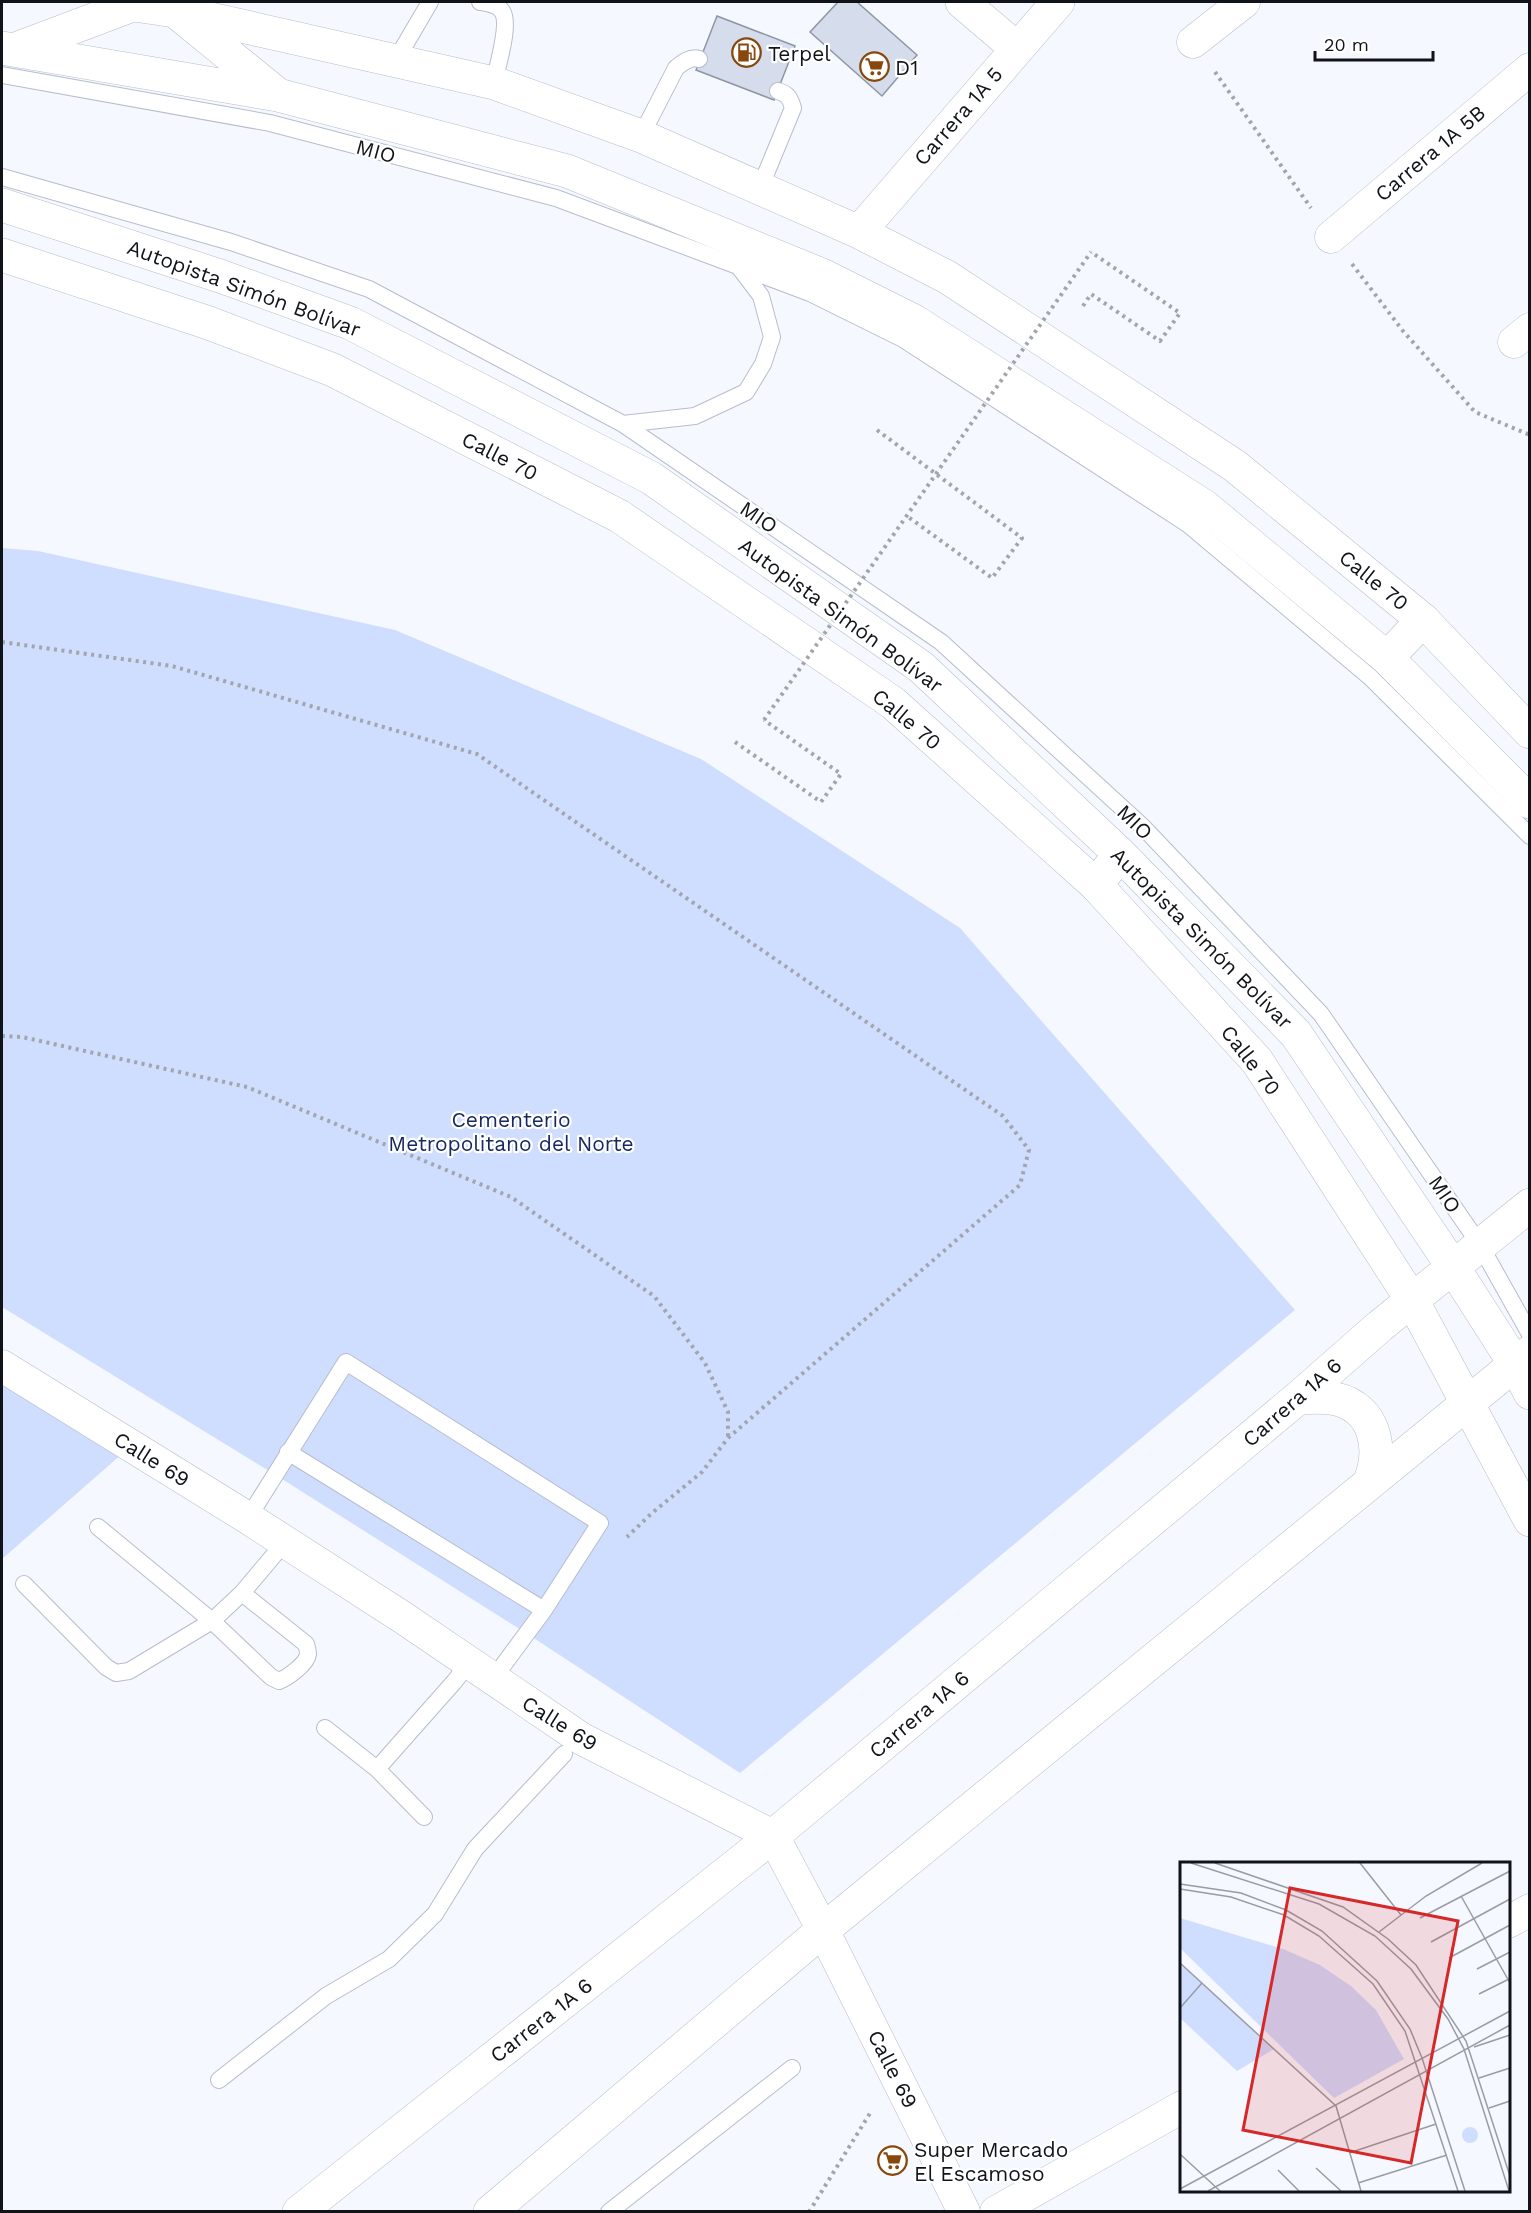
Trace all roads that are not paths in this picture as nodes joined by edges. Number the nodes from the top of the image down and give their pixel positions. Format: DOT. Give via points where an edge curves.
graph roads {
  1 [pos="128,2"];
  2 [pos="430,2"];
  3 [pos="480,2"];
  4 [pos="962,2"];
  5 [pos="1058,2"];
  6 [pos="1244,2"];
  7 [pos="176,11"];
  8 [pos="1193,42"];
  9 [pos="1016,48"];
  10 [pos="6,57"];
  11 [pos="699,59"];
  12 [pos="396,60"];
  13 [pos="1530,69"];
  14 [pos="494,82"];
  15 [pos="778,91"];
  16 [pos="278,95"];
  17 [pos="641,136"];
  18 [pos="2,177"];
  19 [pos="760,188"];
  20 [pos="2,206"];
  21 [pos="859,232"];
  22 [pos="1332,237"];
  23 [pos="2,255"];
  24 [pos="739,267"];
  25 [pos="623,424"];
  26 [pos="1424,620"];
  27 [pos="1387,658"];
  28 [pos="1530,732"];
  29 [pos="1530,802"];
  30 [pos="1530,836"];
  31 [pos="1120,854"];
  32 [pos="1096,885"];
  33 [pos="1530,1205"];
  34 [pos="1480,1245"];
  35 [pos="1453,1267"];
  36 [pos="1412,1300"];
  37 [pos="1530,1334"];
  38 [pos="2,1366"];
  39 [pos="1525,1370"];
  40 [pos="1298,1398"];
  41 [pos="1468,1402"];
  42 [pos="288,1452"];
  43 [pos="1370,1481"];
  44 [pos="248,1518"];
  45 [pos="1530,1520"];
  46 [pos="98,1527"];
  47 [pos="285,1542"];
  48 [pos="24,1584"];
  49 [pos="242,1593"];
  50 [pos="544,1610"];
  51 [pos="212,1621"];
  52 [pos="481,1671"];
  53 [pos="325,1728"];
  54 [pos="573,1747"];
  55 [pos="377,1769"];
  56 [pos="424,1817"];
  57 [pos="773,1836"];
  58 [pos="1530,1910"];
  59 [pos="1510,1921"];
  60 [pos="824,1929"];
  61 [pos="792,2068"];
  62 [pos="219,2080"];
  63 [pos="1180,2108"];
  64 [pos="299,2211"];
  65 [pos="490,2211"];
  66 [pos="609,2211"];
  67 [pos="964,2211"];
  68 [pos="996,2211"];
  1 -- 7 [label="main road, Calle 70"];
  1 -- 10 [label="main road"];
  2 -- 12 [label="lane"];
  3 -- 14 [label="lane" via="502,11 505,27"];
  4 -- 9 [label="main road"];
  5 -- 9 [label="main road, Carrera 1A 5"];
  6 -- 8 [label="street"];
  7 -- 12 [label="main road, Calle 70"];
  7 -- 16 [label="main road"];
  9 -- 21 [label="main road, Carrera 1A 5"];
  10 -- 16 [label="main road"];
  10 -- 24 [label="lane, MIO" via="556,198"];
  11 -- 17 [label="lane" via="685,61 676,69"];
  12 -- 14 [label="main road, Calle 70"];
  13 -- 22 [label="street, Carrera 1A 5B"];
  14 -- 17 [label="main road, Calle 70"];
  15 -- 19 [label="lane" via="790,98 793,108"];
  16 -- 27 [label="main road" via="567,171 822,275 914,321 1204,506"];
  17 -- 19 [label="main road, Calle 70"];
  18 -- 25 [label="lane, MIO" via="231,242 369,289"];
  19 -- 21 [label="main road, Calle 70"];
  20 -- 31 [label="main road, Autopista Simón Bolívar" via="220,276 350,323 651,478 921,668"];
  21 -- 26 [label="main road, Calle 70" via="947,277 1236,466"];
  23 -- 32 [label="main road, Calle 70" via="206,322 333,370 619,516 893,704"];
  24 -- 25 [label="lane" via="761,296 772,337 763,364 746,392 694,416"];
  24 -- 30 [label="lane, MIO" via="810,293 903,339 1189,525 1370,677"];
  25 -- 34 [label="lane, MIO" via="941,642 1143,827 1321,1014"];
  26 -- 27 [label="main road"];
  26 -- 28 [label="main road, Calle 70"];
  27 -- 29 [label="main road"];
  31 -- 32 [label="main road"];
  31 -- 35 [label="main road, Autopista Simón Bolívar" via="1296,1034"];
  32 -- 36 [label="main road, Calle 70" via="1257,1061"];
  33 -- 34 [label="main road, Carrera 1A 6"];
  34 -- 35 [label="main road, Carrera 1A 6"];
  34 -- 37 [label="lane, MIO"];
  35 -- 36 [label="main road, Carrera 1A 6"];
  35 -- 39 [label="main road, Autopista Simón Bolívar"];
  36 -- 40 [label="main road, Carrera 1A 6"];
  36 -- 41 [label="main road, Calle 70"];
  38 -- 44 [label="street, Calle 69"];
  39 -- 41 [label="main road"];
  40 -- 43 [label="main road" via="1338,1399 1365,1418 1374,1432 1377,1448"];
  40 -- 57 [label="main road, Carrera 1A 6"];
  41 -- 43 [label="main road"];
  41 -- 45 [label="main road, Calle 70"];
  42 -- 44 [label="lane"];
  42 -- 50 [label="lane"];
  42 -- 50 [label="lane" via="346,1362 600,1523"];
  43 -- 60 [label="main road"];
  44 -- 47 [label="street, Calle 69"];
  46 -- 51 [label="lane"];
  47 -- 49 [label="lane"];
  47 -- 52 [label="street, Calle 69"];
  48 -- 51 [label="lane" via="116,1673 129,1671"];
  49 -- 51 [label="lane"];
  49 -- 51 [label="lane" via="306,1644 307,1658 288,1678 279,1681 271,1677"];
  50 -- 52 [label="lane"];
  52 -- 54 [label="street, Calle 69"];
  52 -- 55 [label="lane" via="454,1682"];
  53 -- 55 [label="lane"];
  54 -- 57 [label="street, Calle 69"];
  54 -- 62 [label="lane" via="475,1849 435,1914 389,1959 326,1996"];
  55 -- 56 [label="lane"];
  57 -- 60 [label="street, Calle 69"];
  57 -- 64 [label="main road, Carrera 1A 6"];
  58 -- 59 [label="street"];
  60 -- 65 [label="main road"];
  60 -- 67 [label="street, Calle 69"];
  61 -- 66 [label="lane"];
  63 -- 68 [label="street"];
}
